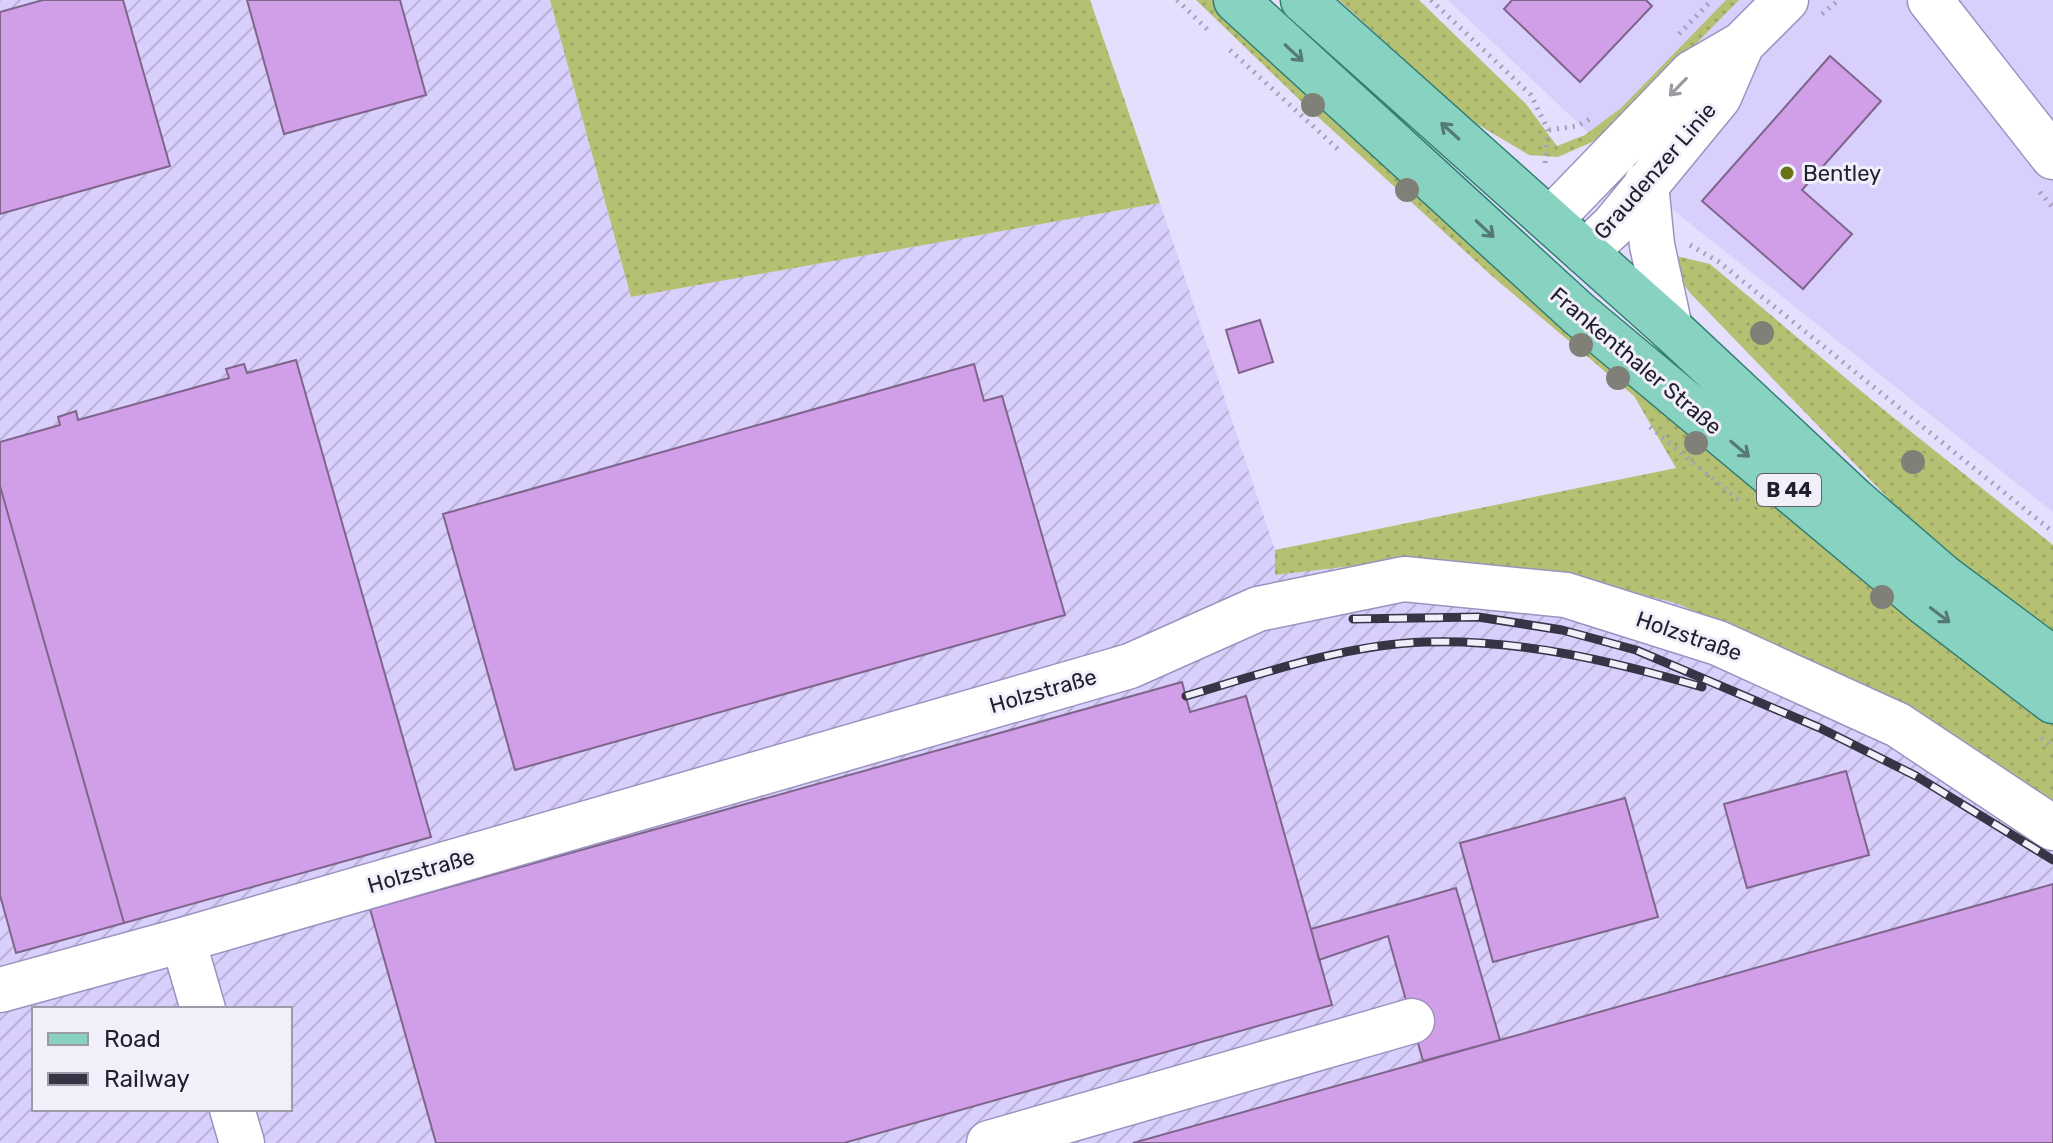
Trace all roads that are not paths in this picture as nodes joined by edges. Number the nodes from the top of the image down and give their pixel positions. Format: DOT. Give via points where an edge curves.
graph roads {
  1 [pos="1236,0"];
  2 [pos="1303,0"];
  3 [pos="1930,0"];
  4 [pos="1801,10"];
  5 [pos="1742,44"];
  6 [pos="2053,157"];
  7 [pos="1646,184"];
  8 [pos="1563,206"];
  9 [pos="1585,252"];
  10 [pos="1532,272"];
  11 [pos="1670,328"];
  12 [pos="2053,659"];
  13 [pos="2053,701"];
  14 [pos="2053,828"];
  15 [pos="183,940"];
  16 [pos="0,990"];
  17 [pos="202,1007"];
  18 [pos="1412,1021"];
  19 [pos="233,1111"];
  20 [pos="242,1143"];
  21 [pos="989,1143"];
  1 -- 10 [label="main road, Frankenthaler Straße / B 44, one-way"];
  8 -- 2 [label="main road, Frankenthaler Straße / B 44, one-way"];
  3 -- 6 [label="street"];
  4 -- 5 [label="street, Graudenzer Linie"];
  5 -- 7 [label="street, Graudenzer Linie" via="1719,97"];
  5 -- 8 [label="street, Graudenzer Linie, one-way" via="1692,73"];
  7 -- 9 [label="street, Graudenzer Linie"];
  7 -- 11 [label="street" via="1652,245"];
  8 -- 9 [label="main road, Frankenthaler Straße / B 44"];
  8 -- 10 [label="main road"];
  9 -- 10 [label="main road"];
  9 -- 11 [label="main road, Frankenthaler Straße / B 44"];
  10 -- 13 [label="main road, Frankenthaler Straße / B 44, one-way" via="1924,602"];
  11 -- 12 [label="main road, Frankenthaler Straße / B 44" via="1854,500 1942,576"];
  14 -- 15 [label="street, Holzstraße" via="1898,725 1718,643 1566,595 1404,579 1258,609 1130,666"];
  15 -- 16 [label="street, Holzstraße"];
  15 -- 17 [label="street"];
  18 -- 21 [label="street"];
  19 -- 20 [label="street"];
}
